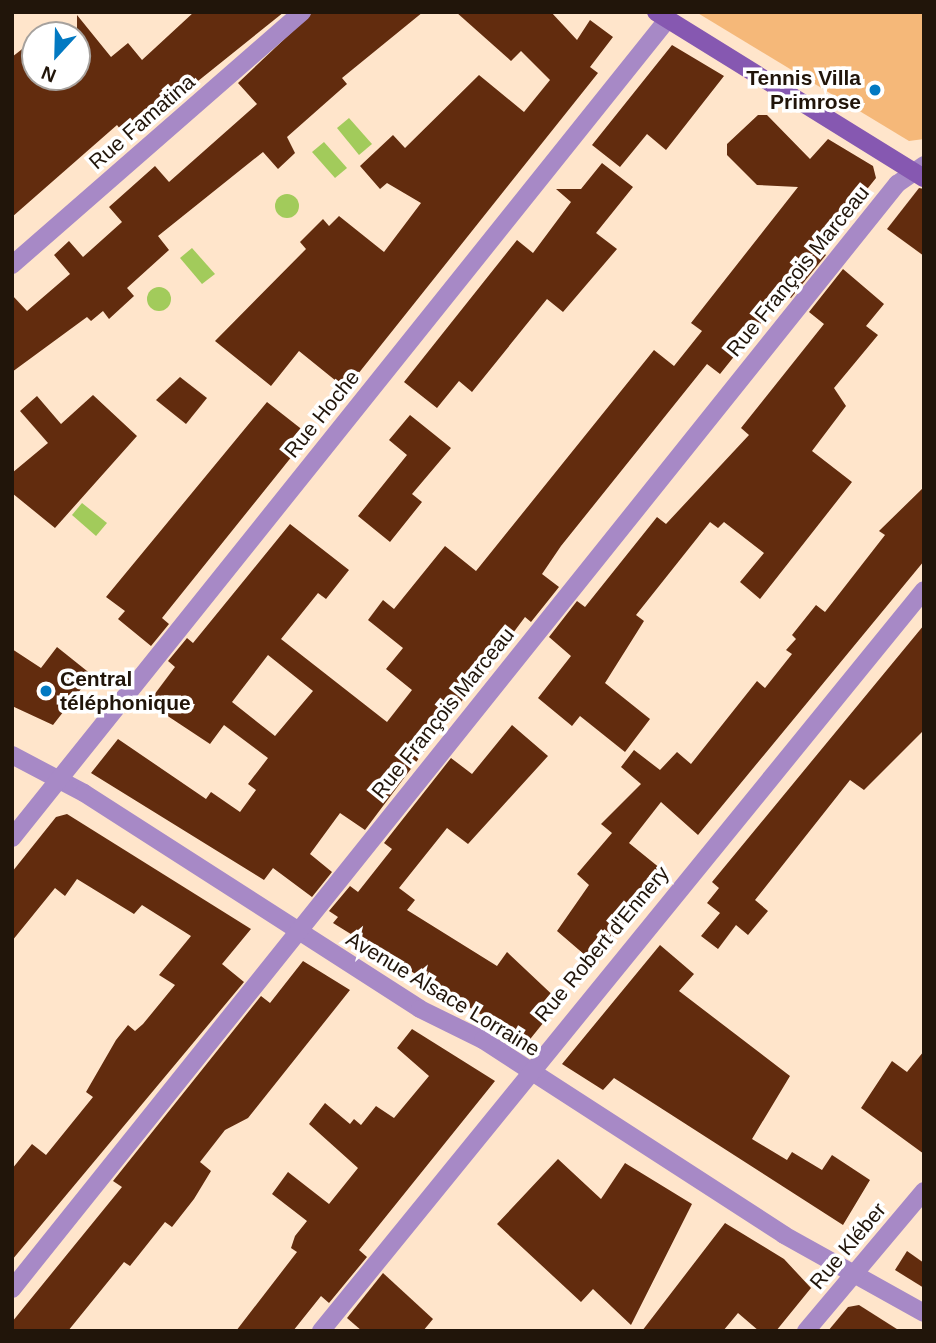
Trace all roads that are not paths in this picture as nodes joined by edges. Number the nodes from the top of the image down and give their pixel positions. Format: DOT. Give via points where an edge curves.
graph roads {
  1 [pos="302,12"];
  2 [pos="662,16"];
  3 [pos="921,171"];
  4 [pos="12,265"];
  5 [pos="924,590"];
  6 [pos="12,755"];
  7 [pos="58,780"];
  8 [pos="12,838"];
  9 [pos="299,929"];
  10 [pos="526,1071"];
  11 [pos="924,1191"];
  12 [pos="856,1272"];
  13 [pos="12,1289"];
  14 [pos="924,1313"];
  15 [pos="321,1331"];
  16 [pos="806,1331"];
  1 -- 4 [label="street, Rue Famatina"];
  2 -- 3 [label="street"];
  2 -- 7 [label="street, Rue Hoche"];
  3 -- 9 [label="street, Rue François Marceau" via="888,194"];
  5 -- 10 [label="street, Rue Robert d'Ennery"];
  6 -- 7 [label="street, Avenue Alsace Lorraine"];
  7 -- 8 [label="street, Rue Hoche"];
  7 -- 9 [label="street, Avenue Alsace Lorraine"];
  9 -- 10 [label="street, Avenue Alsace Lorraine"];
  9 -- 13 [label="street, Rue François Marceau"];
  10 -- 12 [label="street, Avenue Alsace Lorraine" via="773,1228"];
  10 -- 15 [label="street, Rue Robert d'Ennery"];
  11 -- 12 [label="street, Rue Kléber"];
  12 -- 14 [label="street, Avenue Alsace Lorraine"];
  12 -- 16 [label="street, Rue Kléber"];
}
